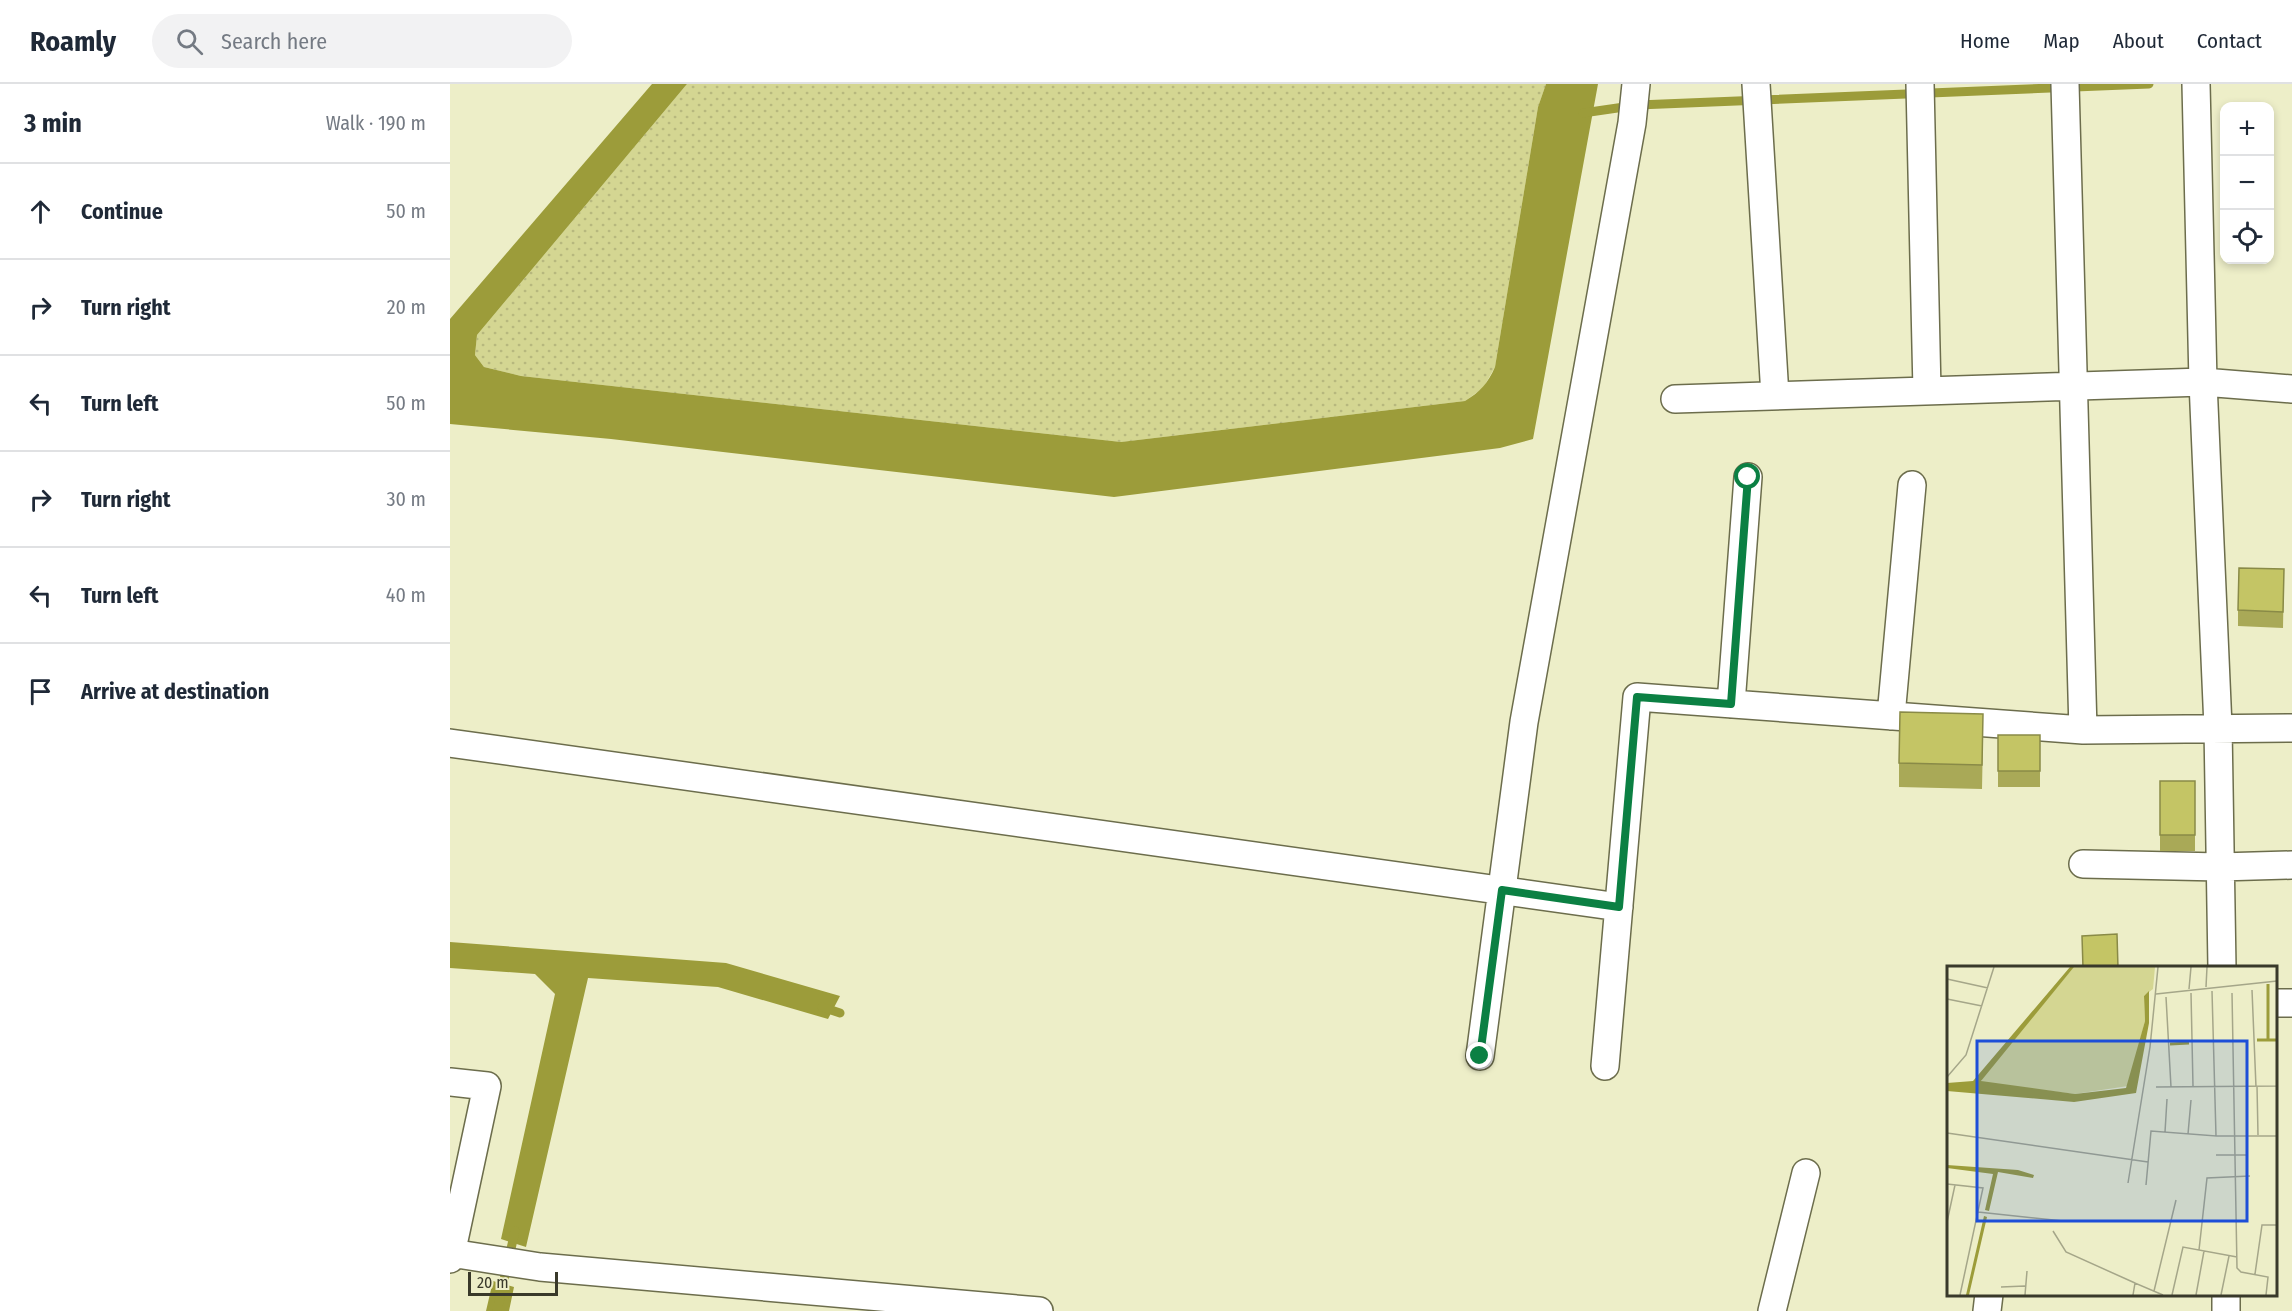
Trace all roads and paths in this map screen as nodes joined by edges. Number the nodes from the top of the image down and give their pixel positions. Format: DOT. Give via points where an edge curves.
graph roads {
  1 [pos="1636,84"];
  2 [pos="1756,85"];
  3 [pos="2196,91"];
  4 [pos="2065,93"];
  5 [pos="1921,96"];
  6 [pos="2203,382"];
  7 [pos="2073,386"];
  8 [pos="2292,389"];
  9 [pos="1927,391"];
  10 [pos="1775,396"];
  11 [pos="1675,399"];
  12 [pos="1748,477"];
  13 [pos="1912,485"];
  14 [pos="1731,704"];
  15 [pos="1891,716"];
  16 [pos="2217,727"];
  17 [pos="2292,728"];
  18 [pos="2083,730"];
  19 [pos="450,743"];
  20 [pos="2083,864"];
  21 [pos="2292,865"];
  22 [pos="2220,867"];
  23 [pos="1502,890"];
  24 [pos="1619,907"];
  25 [pos="2222,966"];
  26 [pos="1480,1056"];
  27 [pos="1605,1065"];
  28 [pos="450,1082"];
  29 [pos="1806,1173"];
  30 [pos="451,1256"];
  31 [pos="1989,1296"];
  32 [pos="1039,1311"];
  33 [pos="1772,1311"];
  34 [pos="1987,1311"];
  1 -- 23 [label="street" via="1524,722"];
  2 -- 10 [label="street"];
  3 -- 6 [label="street"];
  4 -- 7 [label="street"];
  5 -- 9 [label="street"];
  6 -- 7 [label="street"];
  6 -- 8 [label="street"];
  6 -- 16 [label="street"];
  7 -- 9 [label="street"];
  7 -- 18 [label="street"];
  9 -- 10 [label="street"];
  10 -- 11 [label="street"];
  12 -- 14 [label="street"];
  13 -- 15 [label="street"];
  14 -- 15 [label="street"];
  14 -- 24 [label="street" via="1637,697"];
  15 -- 18 [label="street"];
  16 -- 17 [label="street"];
  16 -- 18 [label="street"];
  16 -- 22 [label="street"];
  19 -- 23 [label="street"];
  20 -- 22 [label="street"];
  21 -- 22 [label="street"];
  22 -- 25 [label="street"];
  23 -- 24 [label="street"];
  23 -- 26 [label="street"];
  24 -- 27 [label="street"];
  28 -- 30 [label="street" via="487,1086"];
  29 -- 33 [label="street"];
  30 -- 32 [label="street"];
  31 -- 34 [label="street"];
}
